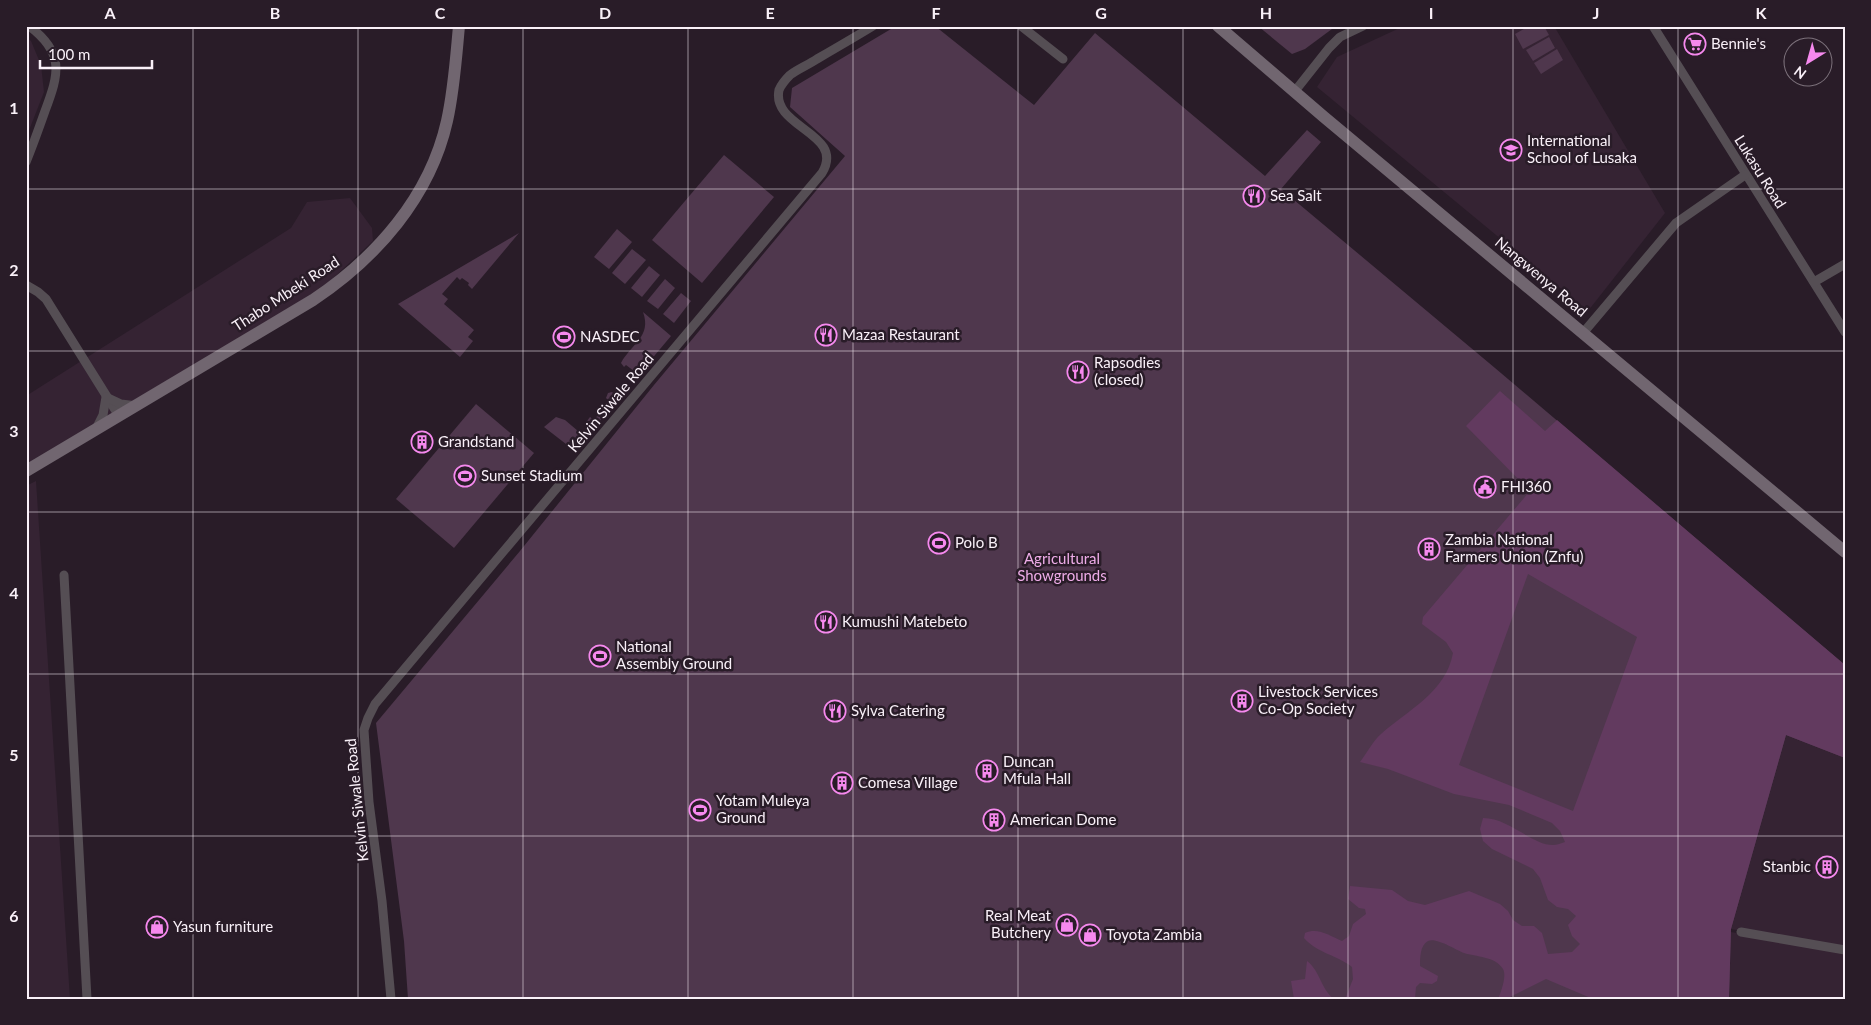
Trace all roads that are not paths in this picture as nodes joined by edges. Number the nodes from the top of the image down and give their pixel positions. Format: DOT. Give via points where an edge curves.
graph roads {
  1 [pos="29,26"];
  2 [pos="459,26"];
  3 [pos="874,26"];
  4 [pos="1021,26"];
  5 [pos="1218,26"];
  6 [pos="1363,26"];
  7 [pos="1653,26"];
  8 [pos="1063,59"];
  9 [pos="1295,91"];
  10 [pos="26,162"];
  11 [pos="1745,175"];
  12 [pos="1845,264"];
  13 [pos="1814,282"];
  14 [pos="26,285"];
  15 [pos="1845,332"];
  16 [pos="1583,333"];
  17 [pos="106,397"];
  18 [pos="137,406"];
  19 [pos="119,416"];
  20 [pos="95,430"];
  21 [pos="26,471"];
  22 [pos="1845,552"];
  23 [pos="64,575"];
  24 [pos="1741,932"];
  25 [pos="1845,950"];
  26 [pos="87,999"];
  27 [pos="391,999"];
  1 -- 10 [label="street" via="53,52 57,70 56,84"];
  2 -- 18 [label="main road, Thabo Mbeki Road" via="453,92 436,156 409,208 380,244 341,281 313,300"];
  3 -- 27 [label="street, Kelvin Siwale Road" via="790,76 780,89 780,106 785,113 822,144 828,154 822,173 455,607 375,704 368,718 364,730 369,802"];
  4 -- 8 [label="street"];
  5 -- 9 [label="main road, Nangwenya Road"];
  6 -- 9 [label="street" via="1340,37"];
  7 -- 11 [label="street, Lukasu Road"];
  9 -- 16 [label="main road, Nangwenya Road"];
  11 -- 13 [label="street, Lukasu Road"];
  11 -- 16 [label="street" via="1676,223"];
  12 -- 13 [label="street"];
  13 -- 15 [label="street, Lukasu Road"];
  14 -- 17 [label="street" via="46,299"];
  16 -- 22 [label="main road, Nangwenya Road"];
  17 -- 18 [label="street" via="121,404"];
  17 -- 19 [label="street"];
  17 -- 20 [label="street" via="104,415"];
  18 -- 19 [label="main road, Thabo Mbeki Road"];
  19 -- 20 [label="main road, Thabo Mbeki Road"];
  20 -- 21 [label="main road, Thabo Mbeki Road"];
  23 -- 26 [label="street"];
  24 -- 25 [label="street"];
}
